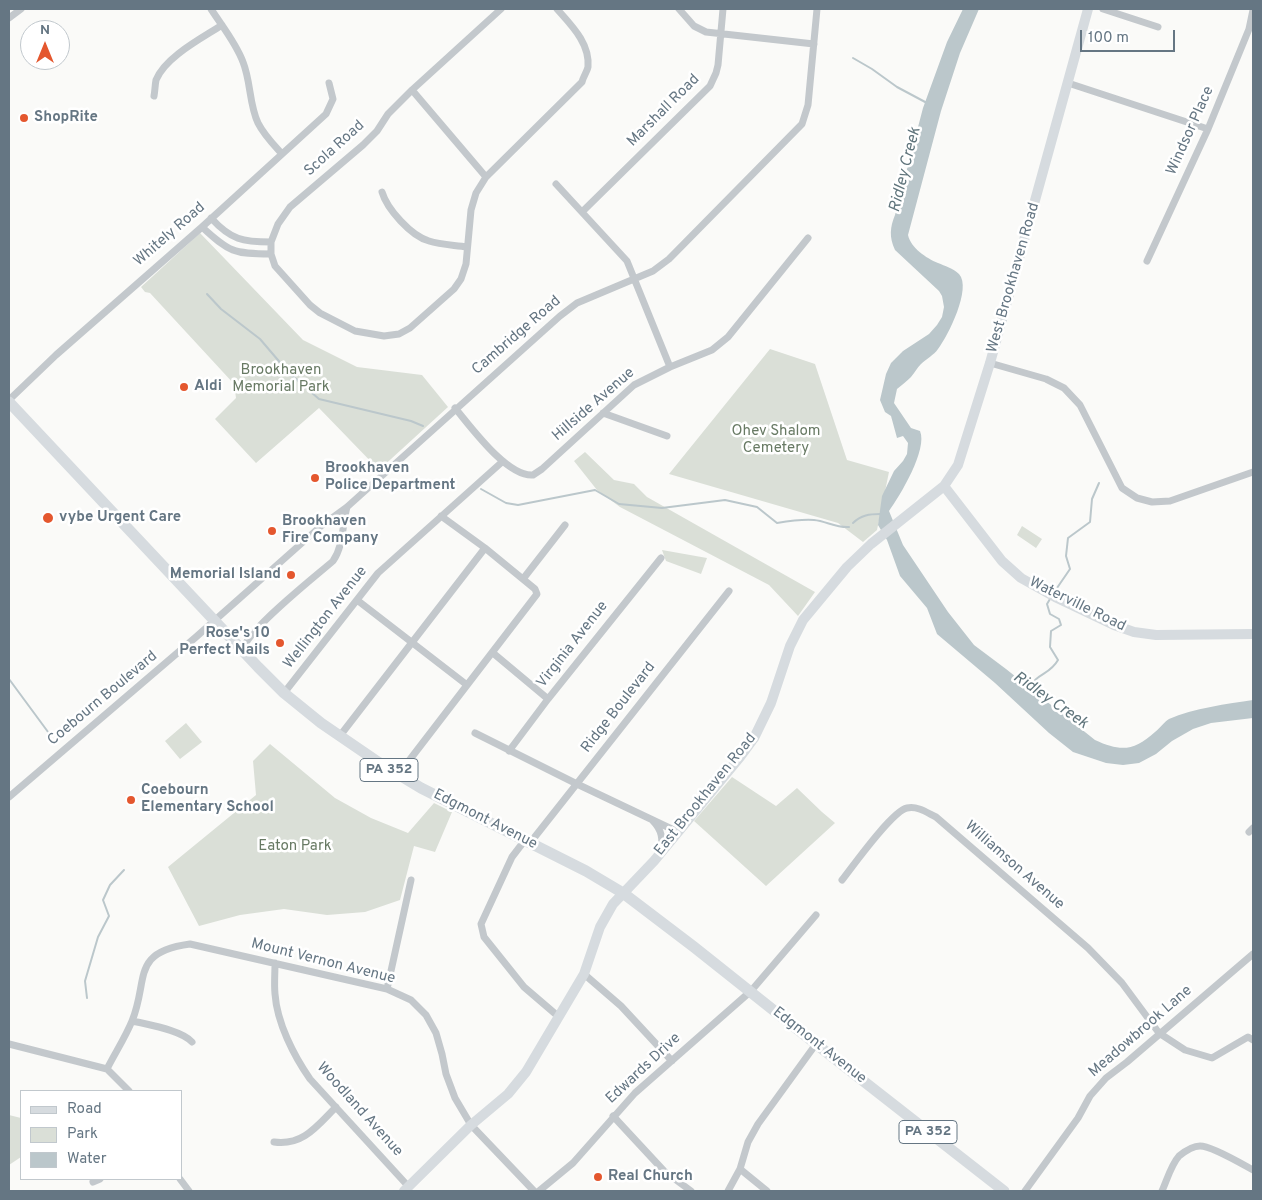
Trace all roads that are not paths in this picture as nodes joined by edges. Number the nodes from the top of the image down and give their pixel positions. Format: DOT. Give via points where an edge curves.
graph roads {
  1 [pos="21,9"];
  2 [pos="211,9"];
  3 [pos="557,9"];
  4 [pos="679,9"];
  5 [pos="723,9"];
  6 [pos="817,9"];
  7 [pos="1088,9"];
  8 [pos="1102,9"];
  9 [pos="1253,10"];
  10 [pos="499,11"];
  11 [pos="9,18"];
  12 [pos="222,26"];
  13 [pos="1158,27"];
  14 [pos="720,35"];
  15 [pos="814,44"];
  16 [pos="329,83"];
  17 [pos="1068,83"];
  18 [pos="412,90"];
  19 [pos="154,96"];
  20 [pos="1208,129"];
  21 [pos="282,154"];
  22 [pos="486,177"];
  23 [pos="556,184"];
  24 [pos="382,192"];
  25 [pos="582,212"];
  26 [pos="211,218"];
  27 [pos="202,227"];
  28 [pos="808,238"];
  29 [pos="271,242"];
  30 [pos="467,246"];
  31 [pos="271,254"];
  32 [pos="1147,261"];
  33 [pos="633,279"];
  34 [pos="990,363"];
  35 [pos="670,367"];
  36 [pos="9,401"];
  37 [pos="455,408"];
  38 [pos="603,413"];
  39 [pos="667,436"];
  40 [pos="502,462"];
  41 [pos="1253,472"];
  42 [pos="944,486"];
  43 [pos="347,507"];
  44 [pos="441,516"];
  45 [pos="899,523"];
  46 [pos="565,525"];
  47 [pos="485,548"];
  48 [pos="661,558"];
  49 [pos="523,579"];
  50 [pos="729,591"];
  51 [pos="357,600"];
  52 [pos="214,621"];
  53 [pos="1253,634"];
  54 [pos="412,644"];
  55 [pos="243,652"];
  56 [pos="493,652"];
  57 [pos="467,685"];
  58 [pos="284,693"];
  59 [pos="548,698"];
  60 [pos="475,733"];
  61 [pos="339,737"];
  62 [pos="509,751"];
  63 [pos="398,775"];
  64 [pos="577,784"];
  65 [pos="9,797"];
  66 [pos="653,821"];
  67 [pos="678,832"];
  68 [pos="528,841"];
  69 [pos="661,852"];
  70 [pos="411,880"];
  71 [pos="842,880"];
  72 [pos="623,893"];
  73 [pos="816,915"];
  74 [pos="1253,954"];
  75 [pos="275,963"];
  76 [pos="584,974"];
  77 [pos="387,989"];
  78 [pos="751,991"];
  79 [pos="559,1017"];
  80 [pos="133,1020"];
  81 [pos="1159,1034"];
  82 [pos="1253,1040"];
  83 [pos="192,1042"];
  84 [pos="9,1044"];
  85 [pos="816,1044"];
  86 [pos="672,1061"];
  87 [pos="107,1069"];
  88 [pos="129,1090"];
  89 [pos="336,1108"];
  90 [pos="613,1116"];
  91 [pos="471,1126"];
  92 [pos="274,1142"];
  93 [pos="740,1169"];
  94 [pos="1253,1170"];
  95 [pos="98,1180"];
  96 [pos="181,1180"];
  97 [pos="93,1182"];
  98 [pos="406,1188"];
  99 [pos="189,1191"];
  100 [pos="534,1191"];
  101 [pos="539,1191"];
  102 [pos="691,1191"];
  103 [pos="728,1191"];
  104 [pos="767,1191"];
  105 [pos="1004,1191"];
  106 [pos="1025,1191"];
  107 [pos="1162,1191"];
  1 -- 11 [label="street"];
  2 -- 12 [label="street"];
  3 -- 22 [label="street" via="579,34 586,48 588,68 582,82"];
  4 -- 14 [label="street" via="700,30"];
  5 -- 14 [label="street, Marshall Road"];
  6 -- 15 [label="street, Cambridge Road"];
  7 -- 17 [label="street, West Brookhaven Road"];
  8 -- 13 [label="street"];
  9 -- 20 [label="street, Windsor Place" via="1249,29"];
  10 -- 18 [label="street, Scola Road"];
  12 -- 19 [label="street" via="181,52 166,66 157,79"];
  12 -- 21 [label="street" via="244,65 258,123"];
  14 -- 15 [label="street"];
  14 -- 25 [label="street, Marshall Road" via="716,73 710,86"];
  15 -- 33 [label="street, Cambridge Road" via="807,112 798,130 669,259 653,271"];
  16 -- 21 [label="street, Whitely Road" via="333,99 329,111"];
  17 -- 20 [label="street"];
  17 -- 34 [label="street, West Brookhaven Road"];
  18 -- 22 [label="street"];
  18 -- 29 [label="street, Scola Road" via="363,145 290,207"];
  20 -- 32 [label="street, Windsor Place"];
  21 -- 26 [label="street, Whitely Road"];
  22 -- 30 [label="street" via="471,210"];
  23 -- 25 [label="street"];
  24 -- 30 [label="street" via="393,212 420,236 434,243"];
  25 -- 33 [label="street" via="627,261"];
  26 -- 27 [label="street, Whitely Road"];
  26 -- 29 [label="street" via="234,237 250,242"];
  27 -- 31 [label="street" via="229,250"];
  27 -- 36 [label="street, Whitely Road" via="66,346"];
  28 -- 35 [label="street, Hillside Avenue" via="722,344"];
  29 -- 31 [label="street"];
  30 -- 31 [label="street" via="465,269 454,289 410,328 384,336 355,332 320,313 275,266"];
  33 -- 35 [label="street"];
  33 -- 37 [label="street, Cambridge Road" via="577,303"];
  34 -- 41 [label="street" via="1046,379 1064,388 1080,404 1122,488 1138,498 1152,502 1170,501"];
  34 -- 42 [label="street, West Brookhaven Road" via="958,465"];
  35 -- 38 [label="street, Hillside Avenue" via="634,385"];
  36 -- 52 [label="main road, Edgmont Avenue / PA 352"];
  37 -- 40 [label="street"];
  37 -- 43 [label="street, Cambridge Road"];
  38 -- 39 [label="street"];
  38 -- 40 [label="street, Hillside Avenue" via="532,475 513,470"];
  40 -- 44 [label="street, Wellington Avenue"];
  42 -- 45 [label="street, West Brookhaven Road"];
  42 -- 53 [label="street, Waterville Road" via="1011,570 1044,592 1114,626 1156,635"];
  43 -- 52 [label="street, Cambridge Road"];
  43 -- 55 [label="street" via="336,556 276,610 246,641"];
  44 -- 47 [label="street"];
  44 -- 51 [label="street, Wellington Avenue" via="382,569"];
  45 -- 67 [label="street, East Brookhaven Road" via="847,566 803,620 754,738"];
  46 -- 49 [label="street"];
  47 -- 49 [label="street"];
  47 -- 54 [label="street"];
  48 -- 59 [label="street, Virginia Avenue"];
  49 -- 56 [label="street" via="537,594"];
  50 -- 64 [label="street, Ridge Boulevard"];
  51 -- 54 [label="street"];
  51 -- 58 [label="street, Wellington Avenue"];
  52 -- 55 [label="main road, Edgmont Avenue / PA 352"];
  52 -- 65 [label="street, Coebourn Boulevard"];
  54 -- 57 [label="street"];
  54 -- 61 [label="street"];
  55 -- 58 [label="main road, Edgmont Avenue / PA 352"];
  56 -- 57 [label="street"];
  56 -- 59 [label="street"];
  57 -- 63 [label="street"];
  58 -- 61 [label="main road, Edgmont Avenue / PA 352"];
  59 -- 62 [label="street, Virginia Avenue"];
  60 -- 62 [label="street"];
  61 -- 63 [label="main road, Edgmont Avenue / PA 352"];
  62 -- 64 [label="street"];
  63 -- 68 [label="main road, Edgmont Avenue / PA 352"];
  64 -- 66 [label="street"];
  64 -- 68 [label="street, Ridge Boulevard"];
  66 -- 67 [label="street"];
  66 -- 69 [label="street" via="662,834"];
  67 -- 69 [label="street, East Brookhaven Road"];
  68 -- 72 [label="main road, Edgmont Avenue / PA 352"];
  68 -- 79 [label="street, Ridge Boulevard" via="512,857 481,924 484,937 524,987"];
  69 -- 72 [label="street, East Brookhaven Road"];
  70 -- 77 [label="street"];
  71 -- 81 [label="street, Williamson Avenue" via="890,820 904,808 921,808 936,817 1088,948 1122,983"];
  72 -- 76 [label="street" via="603,920"];
  72 -- 78 [label="main road, Edgmont Avenue / PA 352"];
  73 -- 78 [label="street, Edwards Drive"];
  74 -- 81 [label="street, Meadowbrook Lane"];
  75 -- 77 [label="street, Mount Vernon Avenue"];
  75 -- 80 [label="street, Mount Vernon Avenue" via="190,944 175,946 158,954 146,965"];
  75 -- 89 [label="street, Woodland Avenue" via="275,996 288,1042 298,1063"];
  76 -- 79 [label="street"];
  76 -- 86 [label="street" via="621,1006"];
  77 -- 91 [label="street, Mount Vernon Avenue" via="412,1000 426,1015 436,1033 455,1098"];
  78 -- 85 [label="main road, Edgmont Avenue / PA 352"];
  78 -- 86 [label="street, Edwards Drive"];
  79 -- 91 [label="street" via="526,1072 508,1094"];
  80 -- 83 [label="street" via="178,1033"];
  80 -- 87 [label="street, Mount Vernon Avenue"];
  81 -- 82 [label="street" via="1185,1050 1212,1058 1248,1037"];
  81 -- 106 [label="street, Meadowbrook Lane" via="1106,1078 1090,1096 1078,1118"];
  84 -- 87 [label="street"];
  85 -- 93 [label="street" via="758,1124 748,1142"];
  85 -- 105 [label="main road, Edgmont Avenue / PA 352"];
  86 -- 90 [label="street, Edwards Drive"];
  87 -- 88 [label="street"];
  89 -- 92 [label="street" via="298,1140 285,1144"];
  89 -- 98 [label="street, Woodland Avenue"];
  90 -- 101 [label="street, Edwards Drive" via="573,1164"];
  90 -- 102 [label="street" via="664,1171"];
  91 -- 98 [label="street"];
  91 -- 100 [label="street, Mount Vernon Avenue"];
  93 -- 103 [label="street"];
  93 -- 104 [label="street"];
  94 -- 107 [label="street" via="1200,1146 1189,1149 1174,1163"];
  95 -- 97 [label="street"];
  96 -- 99 [label="street"];
}
